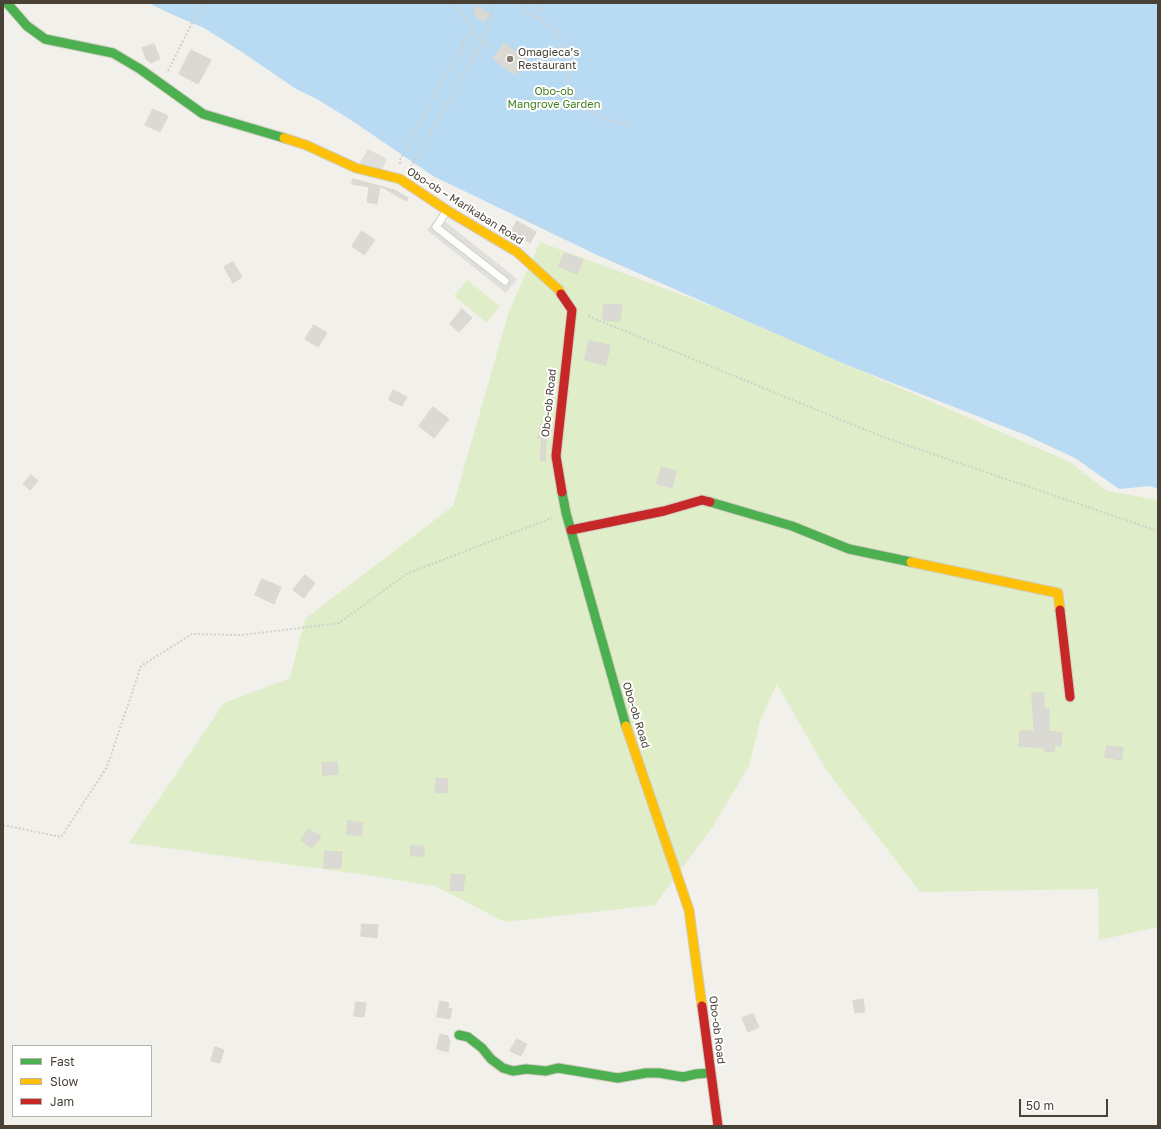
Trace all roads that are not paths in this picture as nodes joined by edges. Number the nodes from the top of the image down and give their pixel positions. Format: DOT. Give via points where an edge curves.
graph roads {
  1 [pos="7,3"];
  2 [pos="448,210"];
  3 [pos="504,281"];
  4 [pos="572,310"];
  5 [pos="571,530"];
  6 [pos="1070,697"];
  7 [pos="460,1034"];
  8 [pos="710,1073"];
  9 [pos="718,1126"];
  1 -- 2 [label="street, Obo-ob – Marikaban Road" via="28,26 45,39 113,54 140,69 203,114 306,145 356,168 400,179"];
  2 -- 3 [label="lane" via="436,227"];
  2 -- 4 [label="street, Obo-ob – Marikaban Road" via="517,252 559,290"];
  4 -- 5 [label="street, Obo-ob Road" via="556,456"];
  5 -- 6 [label="street" via="664,511 702,500 792,526 849,549 1058,593"];
  5 -- 8 [label="street, Obo-ob Road" via="623,717 689,910"];
  7 -- 8 [label="street" via="482,1048 503,1068 513,1071 546,1071 558,1068 618,1078 646,1073 683,1077"];
  8 -- 9 [label="street, Obo-ob Road"];
}
